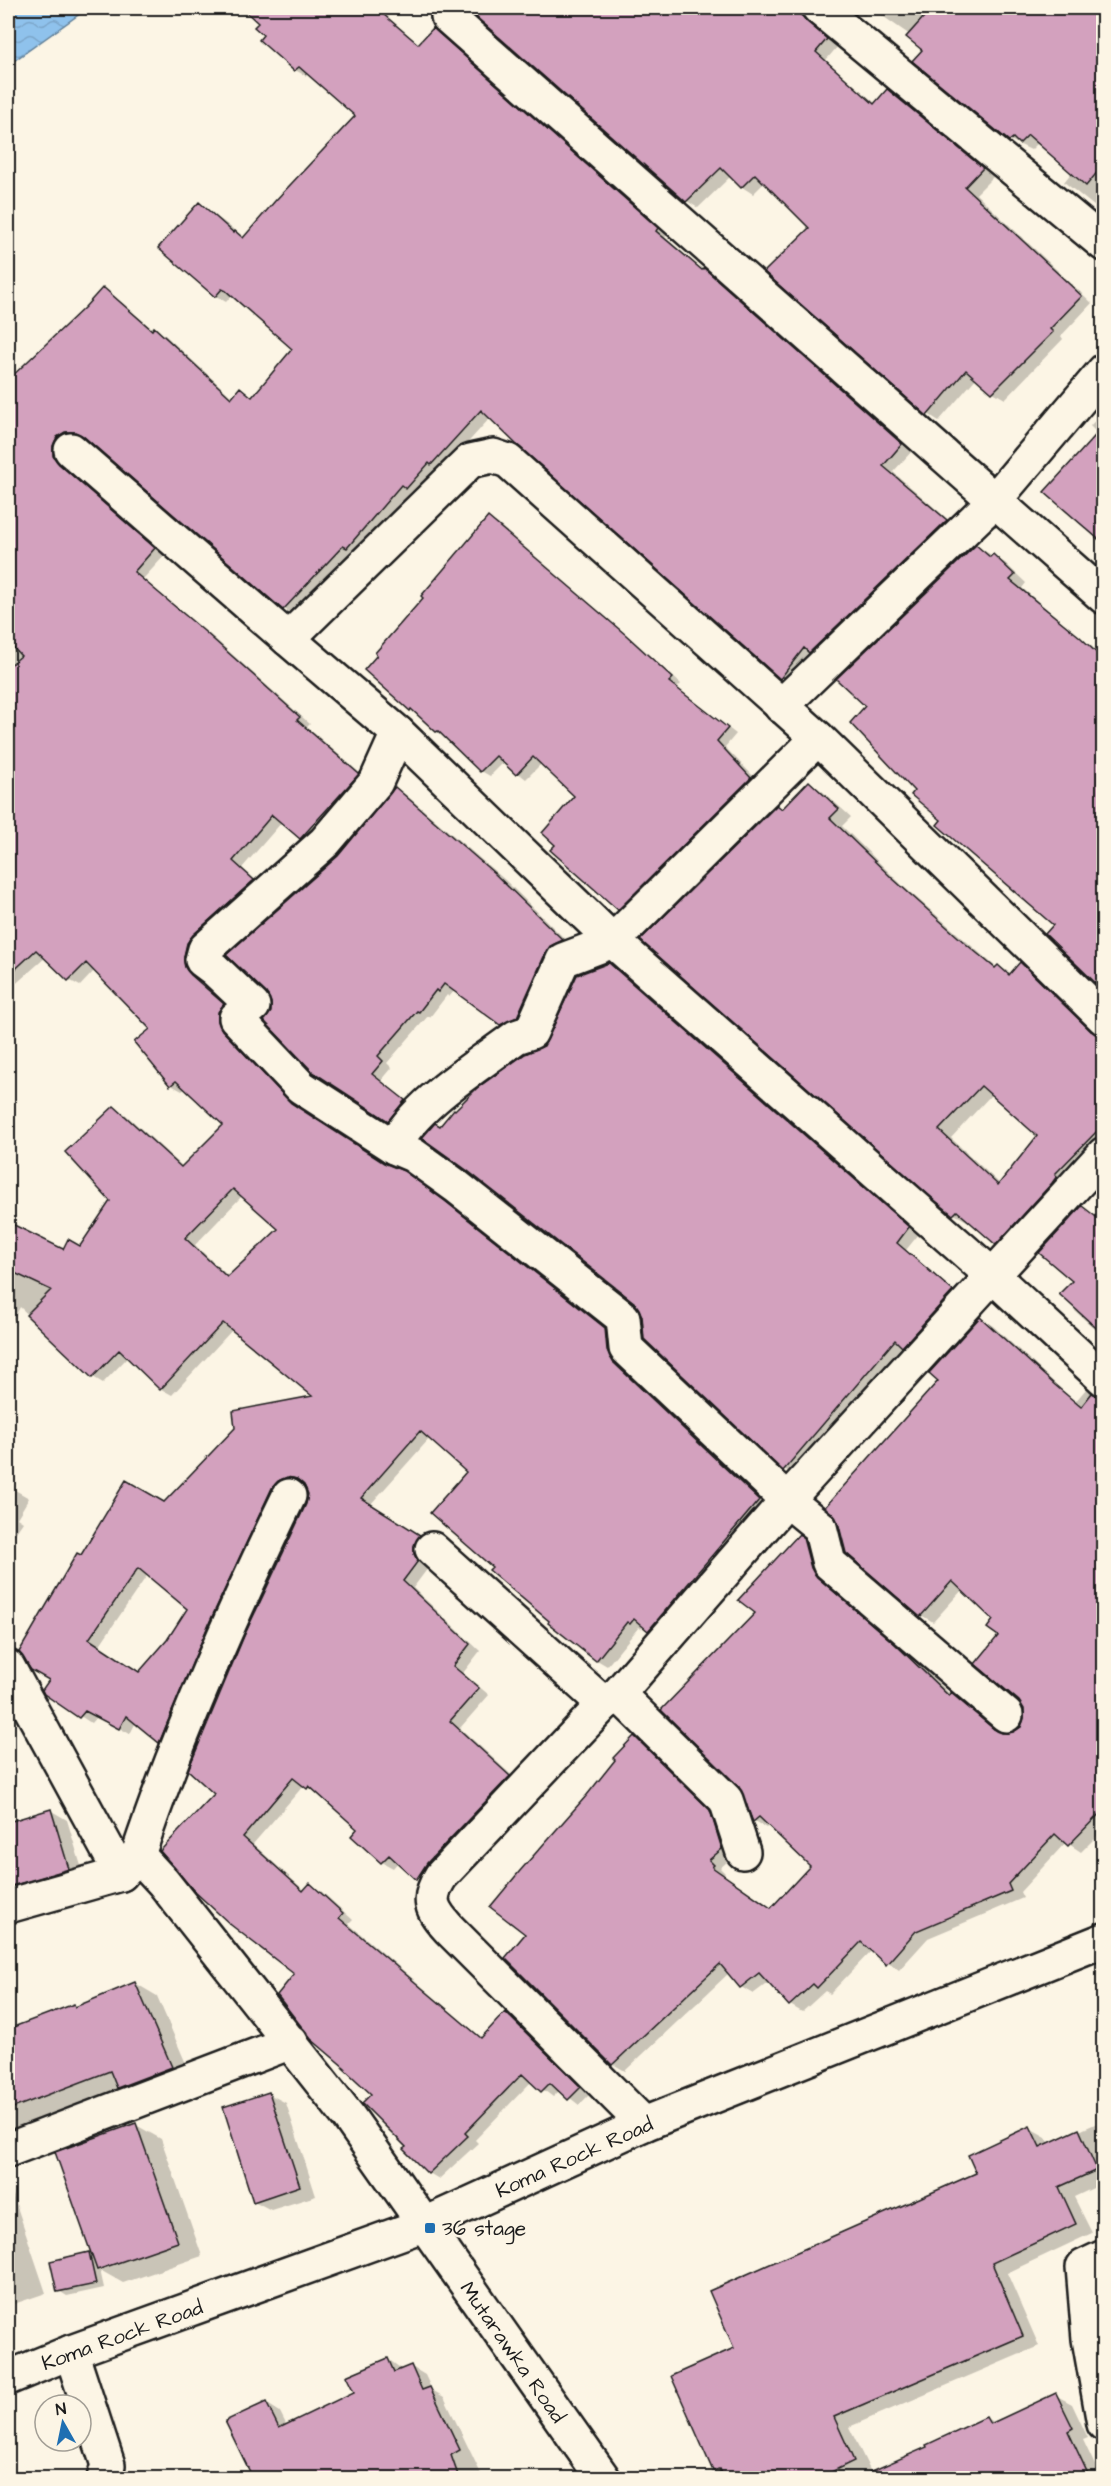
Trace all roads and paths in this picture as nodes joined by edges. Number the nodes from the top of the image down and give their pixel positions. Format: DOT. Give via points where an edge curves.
graph roads {
  1 [pos="819,8"];
  2 [pos="448,17"];
  3 [pos="1104,244"];
  4 [pos="1104,370"];
  5 [pos="71,450"];
  6 [pos="993,502"];
  7 [pos="1104,597"];
  8 [pos="288,639"];
  9 [pos="781,706"];
  10 [pos="398,733"];
  11 [pos="818,738"];
  12 [pos="613,941"];
  13 [pos="1104,1018"];
  14 [pos="394,1147"];
  15 [pos="1104,1154"];
  16 [pos="993,1276"];
  17 [pos="1104,1379"];
  18 [pos="289,1496"];
  19 [pos="787,1500"];
  20 [pos="432,1549"];
  21 [pos="8,1667"];
  22 [pos="611,1699"];
  23 [pos="1006,1715"];
  24 [pos="743,1852"];
  25 [pos="129,1865"];
  26 [pos="8,1906"];
  27 [pos="1104,1940"];
  28 [pos="291,2042"];
  29 [pos="644,2124"];
  30 [pos="8,2150"];
  31 [pos="423,2225"];
  32 [pos="1104,2257"];
  33 [pos="71,2352"];
  34 [pos="8,2378"];
  35 [pos="1104,2424"];
  36 [pos="104,2478"];
  37 [pos="603,2478"];
  1 -- 3 [label="street"];
  2 -- 6 [label="street"];
  4 -- 6 [label="street"];
  5 -- 8 [label="street"];
  6 -- 7 [label="street"];
  6 -- 9 [label="street"];
  8 -- 9 [label="street" via="470,461 493,456 508,460"];
  8 -- 10 [label="street"];
  9 -- 11 [label="street"];
  10 -- 12 [label="street"];
  10 -- 14 [label="street" via="376,782 325,842 205,949 202,960 253,1006 236,1018 301,1087"];
  11 -- 12 [label="street"];
  11 -- 13 [label="street"];
  12 -- 14 [label="street" via="563,960 531,1032 516,1037 426,1106"];
  12 -- 16 [label="street"];
  14 -- 19 [label="street" via="413,1155 456,1186 624,1318 626,1348"];
  15 -- 16 [label="street"];
  16 -- 17 [label="street"];
  16 -- 19 [label="street"];
  18 -- 25 [label="street" via="250,1576"];
  19 -- 22 [label="street"];
  19 -- 23 [label="street" via="820,1527 830,1563"];
  20 -- 22 [label="street"];
  21 -- 25 [label="street, Mutarawka Road"];
  22 -- 24 [label="street" via="726,1800"];
  22 -- 29 [label="street" via="441,1876 431,1891 432,1904 449,1929"];
  25 -- 26 [label="street"];
  25 -- 28 [label="street, Mutarawka Road" via="163,1882"];
  27 -- 29 [label="street, Koma Rock Road"];
  28 -- 30 [label="street"];
  28 -- 31 [label="street, Mutarawka Road"];
  29 -- 31 [label="street, Koma Rock Road"];
  31 -- 33 [label="street, Koma Rock Road"];
  31 -- 37 [label="street, Mutarawka Road"];
  32 -- 35 [label="street" via="1083,2267 1089,2339"];
  33 -- 34 [label="street, Koma Rock Road"];
  33 -- 36 [label="street" via="108,2465"];
}
